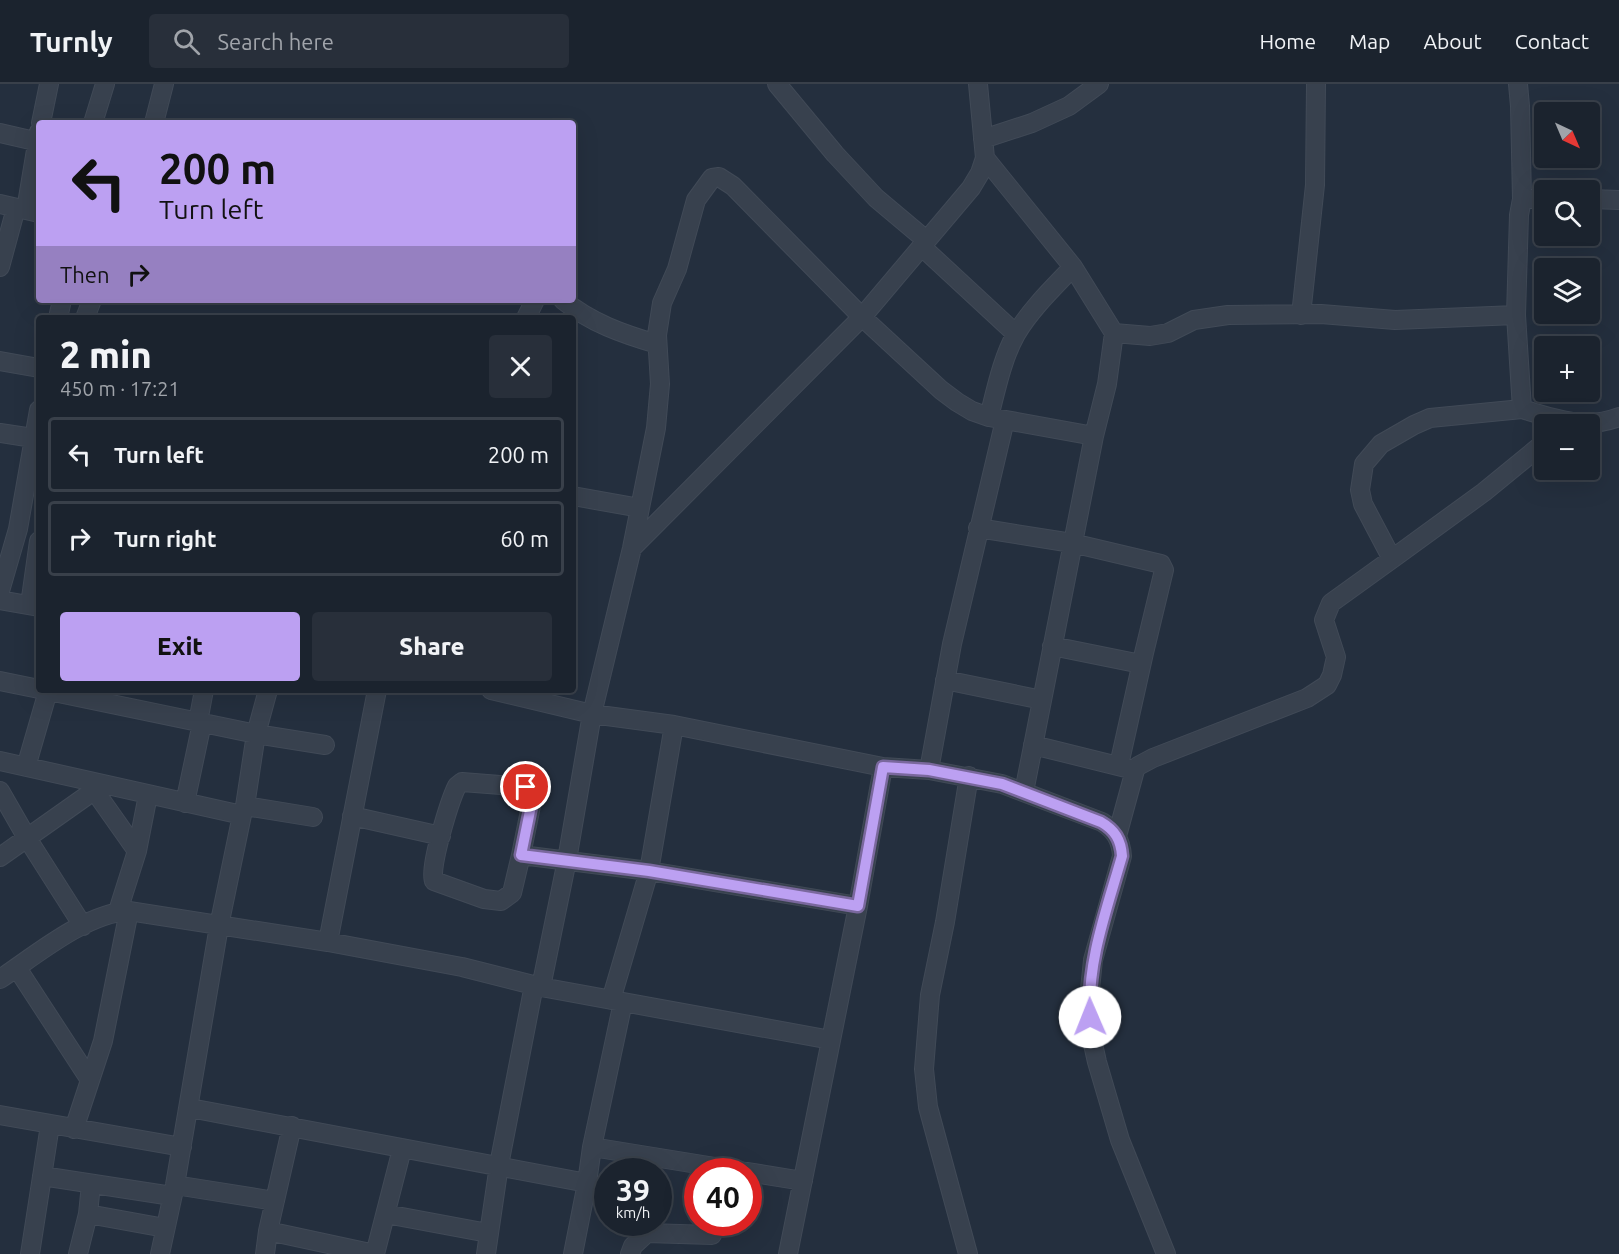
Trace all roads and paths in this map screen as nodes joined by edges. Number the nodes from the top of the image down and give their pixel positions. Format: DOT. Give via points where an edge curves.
graph roads {
  1 [pos="49,84"];
  2 [pos="105,84"];
  3 [pos="164,84"];
  4 [pos="777,84"];
  5 [pos="978,84"];
  6 [pos="1099,84"];
  7 [pos="1316,84"];
  8 [pos="1518,84"];
  9 [pos="42,120"];
  10 [pos="94,120"];
  11 [pos="155,120"];
  12 [pos="0,133"];
  13 [pos="36,138"];
  14 [pos="983,139"];
  15 [pos="36,146"];
  16 [pos="985,158"];
  17 [pos="1522,198"];
  18 [pos="1534,199"];
  19 [pos="1600,199"];
  20 [pos="1619,200"];
  21 [pos="20,209"];
  22 [pos="924,243"];
  23 [pos="0,267"];
  24 [pos="1072,267"];
  25 [pos="567,303"];
  26 [pos="1301,315"];
  27 [pos="1516,315"];
  28 [pos="862,317"];
  29 [pos="1114,333"];
  30 [pos="1016,334"];
  31 [pos="657,344"];
  32 [pos="0,361"];
  33 [pos="36,367"];
  34 [pos="1522,409"];
  35 [pos="1537,414"];
  36 [pos="1619,417"];
  37 [pos="997,419"];
  38 [pos="1600,420"];
  39 [pos="36,424"];
  40 [pos="0,433"];
  41 [pos="1094,436"];
  42 [pos="33,438"];
  43 [pos="1534,451"];
  44 [pos="576,497"];
  45 [pos="640,508"];
  46 [pos="978,528"];
  47 [pos="1072,543"];
  48 [pos="632,548"];
  49 [pos="1392,559"];
  50 [pos="36,580"];
  51 [pos="0,591"];
  52 [pos="0,600"];
  53 [pos="34,606"];
  54 [pos="1052,646"];
  55 [pos="1141,664"];
  56 [pos="945,680"];
  57 [pos="0,681"];
  58 [pos="36,688"];
  59 [pos="46,693"];
  60 [pos="61,693"];
  61 [pos="204,693"];
  62 [pos="267,693"];
  63 [pos="376,693"];
  64 [pos="503,693"];
  65 [pos="1042,700"];
  66 [pos="592,714"];
  67 [pos="200,722"];
  68 [pos="674,725"];
  69 [pos="256,734"];
  70 [pos="325,745"];
  71 [pos="1033,746"];
  72 [pos="0,761"];
  73 [pos="26,767"];
  74 [pos="883,767"];
  75 [pos="1127,768"];
  76 [pos="929,770"];
  77 [pos="969,776"];
  78 [pos="98,787"];
  79 [pos="0,790"];
  80 [pos="1024,792"];
  81 [pos="148,795"];
  82 [pos="185,803"];
  83 [pos="243,810"];
  84 [pos="352,816"];
  85 [pos="313,817"];
  86 [pos="441,836"];
  87 [pos="1117,836"];
  88 [pos="27,838"];
  89 [pos="136,850"];
  90 [pos="521,855"];
  91 [pos="0,857"];
  92 [pos="567,860"];
  93 [pos="649,871"];
  94 [pos="858,906"];
  95 [pos="124,911"];
  96 [pos="83,926"];
  97 [pos="219,926"];
  98 [pos="328,942"];
  99 [pos="7,970"];
  100 [pos="537,986"];
  101 [pos="617,1001"];
  102 [pos="831,1040"];
  103 [pos="90,1080"];
  104 [pos="190,1108"];
  105 [pos="0,1116"];
  106 [pos="50,1125"];
  107 [pos="292,1126"];
  108 [pos="74,1129"];
  109 [pos="592,1146"];
  110 [pos="182,1147"];
  111 [pos="402,1149"];
  112 [pos="684,1161"];
  113 [pos="499,1165"];
  114 [pos="762,1174"];
  115 [pos="42,1176"];
  116 [pos="803,1181"];
  117 [pos="587,1183"];
  118 [pos="91,1184"];
  119 [pos="174,1190"];
  120 [pos="275,1200"];
  121 [pos="87,1214"];
  122 [pos="386,1214"];
  123 [pos="165,1228"];
  124 [pos="268,1231"];
  125 [pos="488,1233"];
  126 [pos="684,1234"];
  127 [pos="489,1253"];
  128 [pos="30,1254"];
  129 [pos="78,1254"];
  130 [pos="160,1254"];
  131 [pos="264,1254"];
  132 [pos="375,1254"];
  133 [pos="573,1254"];
  134 [pos="630,1254"];
  135 [pos="788,1254"];
  136 [pos="968,1254"];
  137 [pos="1166,1254"];
  1 -- 9 [label="street"];
  2 -- 10 [label="street"];
  3 -- 11 [label="street"];
  4 -- 22 [label="street" via="876,198"];
  5 -- 14 [label="street"];
  6 -- 14 [label="street" via="1060,110"];
  7 -- 26 [label="street" via="1315,185"];
  8 -- 17 [label="street"];
  12 -- 13 [label="street"];
  14 -- 16 [label="street"];
  15 -- 21 [label="street"];
  16 -- 22 [label="street" via="971,188"];
  16 -- 24 [label="street"];
  17 -- 18 [label="street"];
  17 -- 27 [label="street"];
  19 -- 20 [label="street"];
  21 -- 23 [label="street"];
  22 -- 28 [label="street"];
  22 -- 30 [label="street"];
  24 -- 29 [label="street"];
  24 -- 30 [label="street"];
  25 -- 31 [label="street" via="590,319"];
  26 -- 27 [label="street" via="1395,320"];
  26 -- 29 [label="street" via="1228,315 1194,320 1168,333 1150,336"];
  27 -- 34 [label="street"];
  28 -- 31 [label="street" via="769,220 719,177 712,178 696,200 677,269 662,303"];
  28 -- 37 [label="street" via="941,390 972,411"];
  28 -- 48 [label="street"];
  29 -- 41 [label="street"];
  30 -- 37 [label="street" via="1006,354"];
  31 -- 45 [label="street" via="656,428"];
  32 -- 33 [label="street"];
  34 -- 35 [label="street"];
  34 -- 49 [label="street" via="1430,418 1381,444 1364,464 1360,490 1363,504"];
  36 -- 38 [label="street"];
  37 -- 41 [label="street"];
  37 -- 46 [label="street"];
  39 -- 42 [label="street"];
  40 -- 42 [label="street"];
  41 -- 47 [label="street"];
  42 -- 51 [label="street" via="18,529"];
  43 -- 49 [label="street"];
  44 -- 45 [label="street"];
  45 -- 48 [label="street"];
  46 -- 47 [label="street"];
  46 -- 56 [label="street"];
  47 -- 54 [label="street"];
  47 -- 55 [label="street" via="1163,567"];
  48 -- 66 [label="street"];
  49 -- 75 [label="street" via="1331,603 1326,612 1324,620 1336,657 1327,685 1307,698"];
  50 -- 53 [label="street"];
  52 -- 53 [label="street"];
  54 -- 55 [label="street"];
  54 -- 65 [label="street"];
  55 -- 75 [label="street"];
  56 -- 65 [label="street"];
  56 -- 76 [label="street"];
  57 -- 58 [label="street"];
  59 -- 73 [label="street"];
  60 -- 67 [label="street"];
  61 -- 67 [label="street"];
  62 -- 69 [label="street"];
  63 -- 84 [label="street"];
  64 -- 66 [label="street"];
  65 -- 71 [label="street"];
  66 -- 68 [label="street"];
  66 -- 92 [label="street"];
  67 -- 69 [label="street"];
  67 -- 82 [label="street"];
  68 -- 74 [label="street"];
  68 -- 93 [label="street"];
  69 -- 70 [label="street"];
  69 -- 83 [label="street"];
  71 -- 75 [label="street"];
  71 -- 80 [label="street"];
  72 -- 73 [label="street"];
  73 -- 78 [label="street"];
  74 -- 76 [label="street"];
  74 -- 94 [label="street"];
  75 -- 87 [label="street"];
  76 -- 77 [label="street"];
  77 -- 80 [label="street"];
  77 -- 136 [label="street" via="930,995 924,1069 928,1107"];
  78 -- 81 [label="street"];
  78 -- 88 [label="street"];
  78 -- 89 [label="street"];
  79 -- 88 [label="street"];
  80 -- 87 [label="street" via="1101,822"];
  81 -- 82 [label="street"];
  81 -- 89 [label="street"];
  82 -- 83 [label="street"];
  83 -- 85 [label="street"];
  83 -- 97 [label="street"];
  84 -- 86 [label="street"];
  84 -- 98 [label="street"];
  86 -- 90 [label="street" via="431,875 434,881 484,898 501,901 512,893"];
  86 -- 90 [label="street" via="454,791 462,782 526,787 533,796"];
  87 -- 137 [label="street" via="1122,856 1093,960 1091,1035 1120,1140"];
  88 -- 91 [label="street"];
  88 -- 96 [label="street"];
  89 -- 95 [label="street"];
  90 -- 92 [label="street"];
  92 -- 93 [label="street"];
  92 -- 100 [label="street"];
  93 -- 94 [label="street"];
  93 -- 101 [label="street"];
  94 -- 102 [label="street"];
  95 -- 96 [label="street" via="99,916"];
  95 -- 97 [label="street"];
  95 -- 103 [label="street" via="103,1041"];
  96 -- 99 [label="street"];
  97 -- 98 [label="street"];
  97 -- 104 [label="street"];
  98 -- 100 [label="street" via="462,967"];
  99 -- 103 [label="street"];
  100 -- 101 [label="street"];
  100 -- 113 [label="street"];
  101 -- 102 [label="street"];
  101 -- 109 [label="street"];
  102 -- 116 [label="street"];
  103 -- 108 [label="street"];
  104 -- 107 [label="street"];
  104 -- 110 [label="street"];
  105 -- 106 [label="street"];
  106 -- 108 [label="street"];
  106 -- 115 [label="street"];
  107 -- 111 [label="street"];
  107 -- 120 [label="street"];
  108 -- 110 [label="street"];
  109 -- 112 [label="street"];
  109 -- 117 [label="street"];
  110 -- 119 [label="street"];
  111 -- 113 [label="street"];
  111 -- 122 [label="street"];
  113 -- 117 [label="street"];
  113 -- 125 [label="street"];
  114 -- 116 [label="street"];
  115 -- 118 [label="street"];
  115 -- 128 [label="street"];
  116 -- 135 [label="street"];
  117 -- 133 [label="street"];
  118 -- 119 [label="street"];
  118 -- 121 [label="street"];
  119 -- 120 [label="street"];
  119 -- 123 [label="street"];
  120 -- 124 [label="street"];
  121 -- 123 [label="street"];
  121 -- 129 [label="street"];
  122 -- 125 [label="street"];
  122 -- 132 [label="street"];
  123 -- 130 [label="street"];
  124 -- 131 [label="street"];
  124 -- 132 [label="street"];
  125 -- 127 [label="street"];
  126 -- 134 [label="street" via="647,1233"];
}
